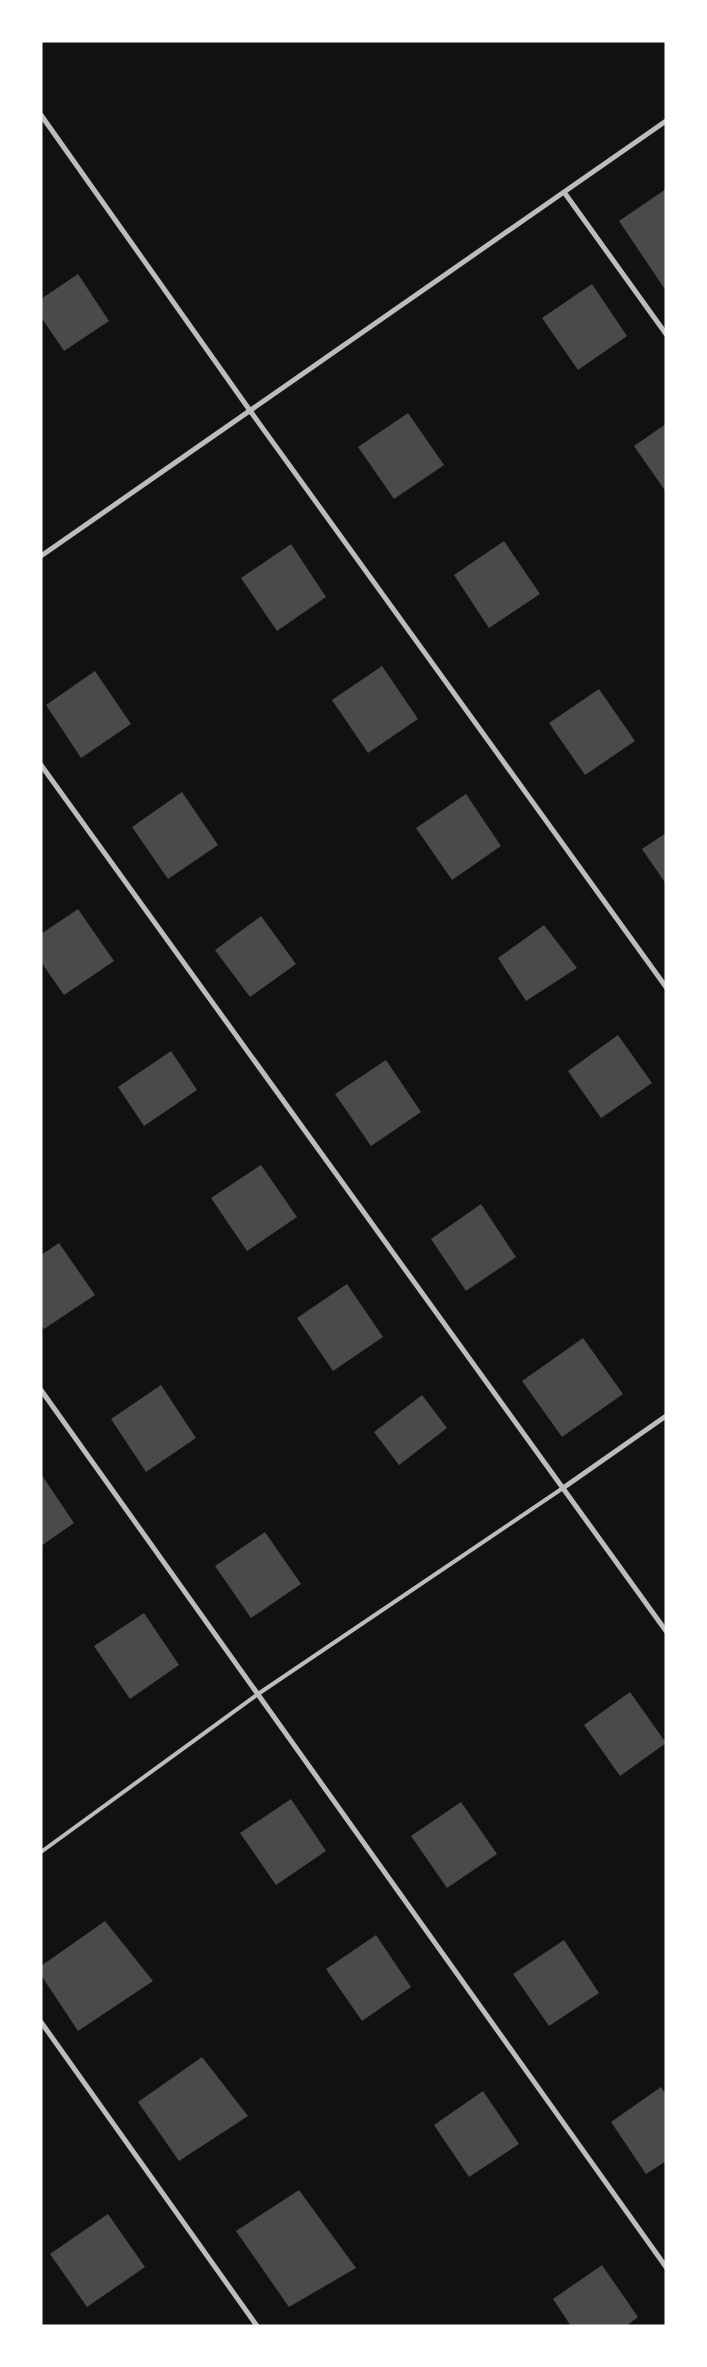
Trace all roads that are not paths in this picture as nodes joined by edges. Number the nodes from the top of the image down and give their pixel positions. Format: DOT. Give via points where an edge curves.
graph roads {
  1 [pos="41,115"];
  2 [pos="666,121"];
  3 [pos="564,192"];
  4 [pos="666,334"];
  5 [pos="251,412"];
  6 [pos="41,556"];
  7 [pos="41,764"];
  8 [pos="666,987"];
  9 [pos="41,1390"];
  10 [pos="666,1416"];
  11 [pos="563,1488"];
  12 [pos="666,1631"];
  13 [pos="258,1694"];
  14 [pos="41,1852"];
  15 [pos="41,2022"];
  16 [pos="666,2267"];
  17 [pos="257,2326"];
  1 -- 5 [label="street"];
  2 -- 3 [label="street"];
  3 -- 4 [label="street"];
  3 -- 5 [label="street"];
  5 -- 6 [label="street"];
  5 -- 8 [label="street"];
  7 -- 11 [label="street"];
  9 -- 13 [label="street"];
  10 -- 11 [label="street"];
  11 -- 12 [label="street"];
  11 -- 13 [label="lane"];
  13 -- 14 [label="lane"];
  13 -- 16 [label="street"];
  15 -- 17 [label="street"];
}
